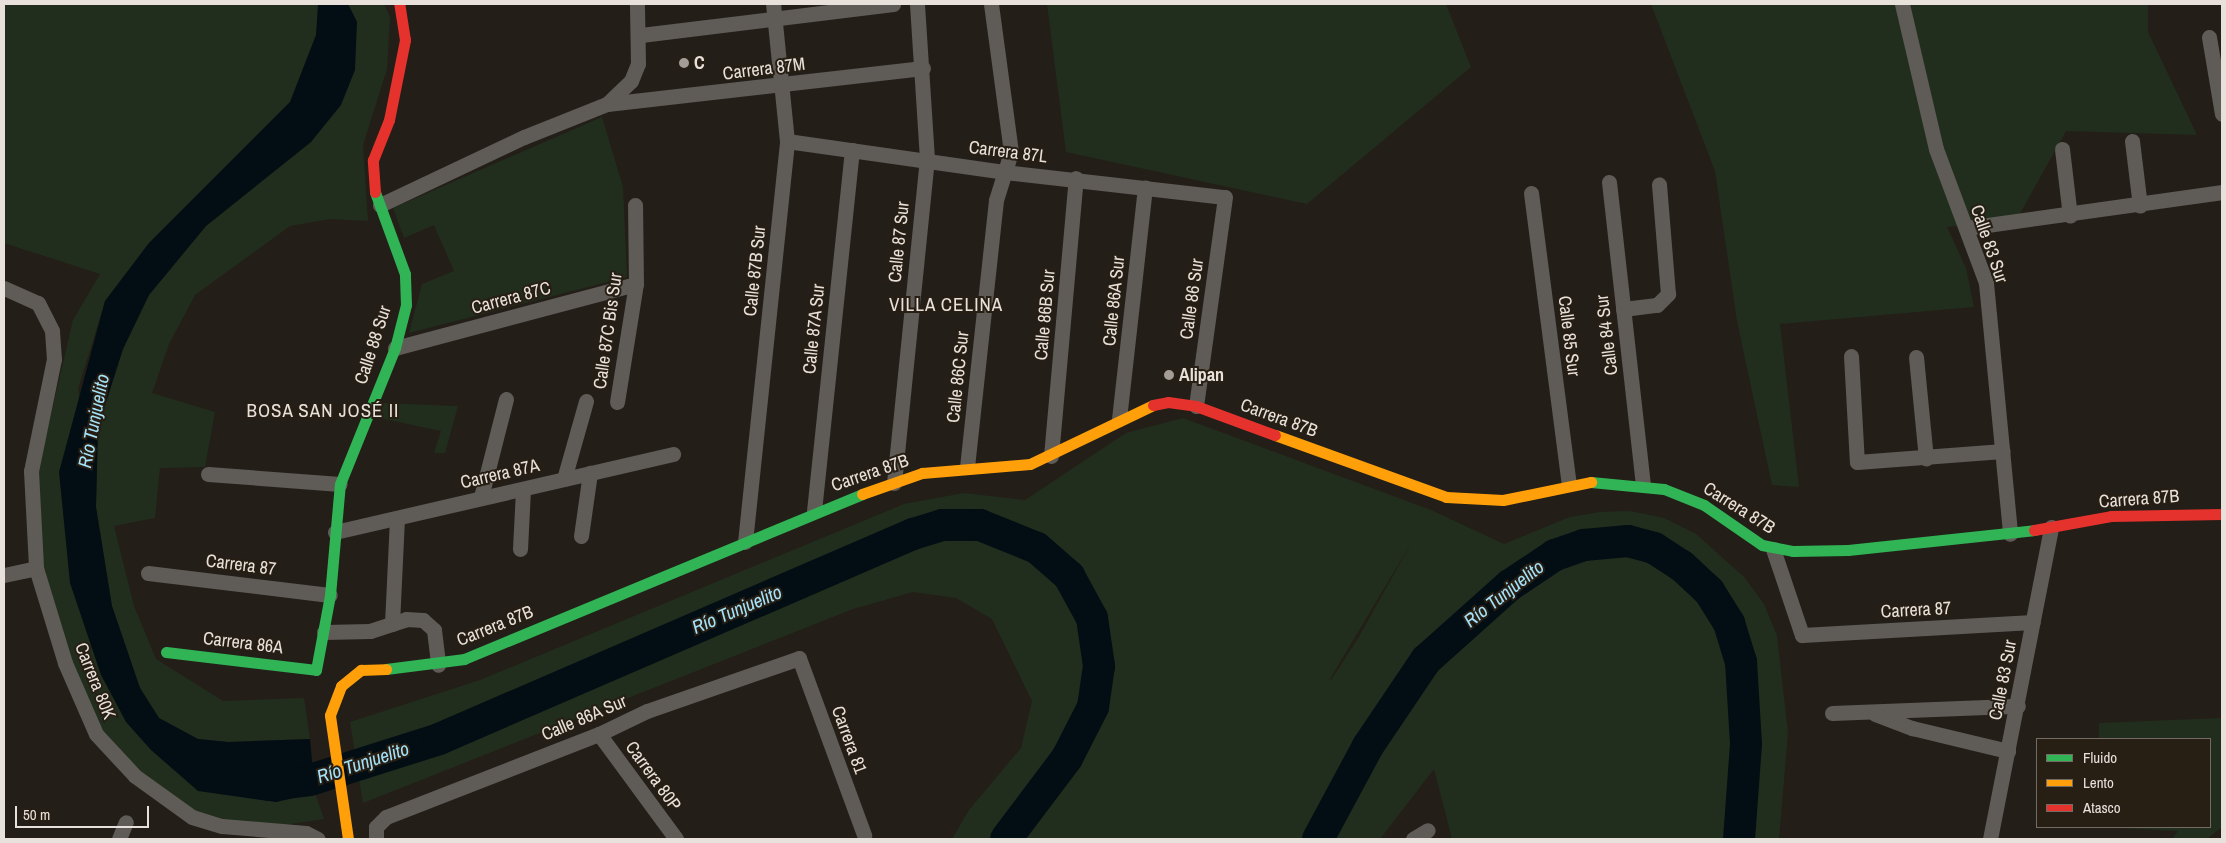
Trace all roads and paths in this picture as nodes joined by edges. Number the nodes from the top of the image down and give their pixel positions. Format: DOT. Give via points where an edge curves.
graph roads {
  1 [pos="399,4"];
  2 [pos="637,4"];
  3 [pos="773,4"];
  4 [pos="893,4"];
  5 [pos="917,4"];
  6 [pos="991,4"];
  7 [pos="1902,4"];
  8 [pos="775,20"];
  9 [pos="641,35"];
  10 [pos="2209,38"];
  11 [pos="923,68"];
  12 [pos="782,86"];
  13 [pos="607,104"];
  14 [pos="2222,114"];
  15 [pos="787,141"];
  16 [pos="2132,141"];
  17 [pos="2062,149"];
  18 [pos="852,150"];
  19 [pos="927,159"];
  20 [pos="1004,172"];
  21 [pos="1076,178"];
  22 [pos="1609,182"];
  23 [pos="1658,184"];
  24 [pos="1145,187"];
  25 [pos="1531,192"];
  26 [pos="2222,192"];
  27 [pos="1224,197"];
  28 [pos="380,205"];
  29 [pos="634,205"];
  30 [pos="2140,206"];
  31 [pos="2070,216"];
  32 [pos="1966,228"];
  33 [pos="636,284"];
  34 [pos="4,288"];
  35 [pos="1623,309"];
  36 [pos="395,348"];
  37 [pos="1851,356"];
  38 [pos="1916,357"];
  39 [pos="506,399"];
  40 [pos="586,401"];
  41 [pos="616,402"];
  42 [pos="1196,406"];
  43 [pos="1120,419"];
  44 [pos="2003,451"];
  45 [pos="673,454"];
  46 [pos="1051,456"];
  47 [pos="1926,460"];
  48 [pos="967,467"];
  49 [pos="590,473"];
  50 [pos="208,474"];
  51 [pos="564,479"];
  52 [pos="894,483"];
  53 [pos="340,484"];
  54 [pos="1569,484"];
  55 [pos="1643,484"];
  56 [pos="523,489"];
  57 [pos="481,497"];
  58 [pos="814,512"];
  59 [pos="2222,514"];
  60 [pos="397,518"];
  61 [pos="2051,527"];
  62 [pos="335,532"];
  63 [pos="2010,534"];
  64 [pos="581,536"];
  65 [pos="746,542"];
  66 [pos="1773,548"];
  67 [pos="520,549"];
  68 [pos="36,568"];
  69 [pos="148,573"];
  70 [pos="4,574"];
  71 [pos="330,595"];
  72 [pos="2033,622"];
  73 [pos="392,624"];
  74 [pos="324,632"];
  75 [pos="166,652"];
  76 [pos="799,658"];
  77 [pos="438,665"];
  78 [pos="316,670"];
  79 [pos="2018,706"];
  80 [pos="1869,712"];
  81 [pos="1832,713"];
  82 [pos="599,734"];
  83 [pos="2008,751"];
  84 [pos="126,822"];
  85 [pos="1428,830"];
  86 [pos="347,834"];
  87 [pos="864,835"];
  88 [pos="119,839"];
  89 [pos="318,839"];
  90 [pos="376,839"];
  91 [pos="676,839"];
  92 [pos="1413,839"];
  93 [pos="1990,839"];
  1 -- 28 [label="street, Calle 88 Sur" via="405,40 400,75 389,120 373,160 373,186"];
  2 -- 9 [label="street"];
  3 -- 8 [label="street, Calle 87B Sur"];
  4 -- 8 [label="street"];
  5 -- 11 [label="street, Calle 87 Sur"];
  6 -- 20 [label="street, Calle 86C Sur" via="1011,152"];
  7 -- 32 [label="street, Calle 83 Sur" via="1933,140"];
  8 -- 9 [label="street"];
  8 -- 12 [label="street, Calle 87B Sur"];
  9 -- 13 [label="street" via="638,64 631,81"];
  10 -- 14 [label="street"];
  11 -- 12 [label="street, Carrera 87M"];
  11 -- 19 [label="street, Calle 87 Sur"];
  12 -- 13 [label="street, Carrera 87M"];
  12 -- 15 [label="street, Calle 87B Sur"];
  13 -- 28 [label="street, Carrera 87M" via="524,136"];
  15 -- 18 [label="street, Carrera 87L"];
  15 -- 65 [label="street, Calle 87B Sur"];
  16 -- 30 [label="street"];
  17 -- 31 [label="street"];
  18 -- 19 [label="street, Carrera 87L"];
  18 -- 58 [label="street, Calle 87A Sur"];
  19 -- 20 [label="street, Carrera 87L"];
  19 -- 52 [label="street, Calle 87 Sur"];
  20 -- 21 [label="street, Carrera 87L"];
  20 -- 48 [label="street, Calle 86C Sur" via="996,200"];
  21 -- 24 [label="street, Carrera 87L"];
  21 -- 46 [label="street, Calle 86B Sur"];
  22 -- 35 [label="street, Calle 84 Sur"];
  23 -- 35 [label="street" via="1668,294 1657,305"];
  24 -- 27 [label="street, Carrera 87L"];
  24 -- 43 [label="street, Calle 86A Sur"];
  25 -- 54 [label="street, Calle 85 Sur"];
  26 -- 30 [label="street"];
  27 -- 42 [label="street, Calle 86 Sur"];
  28 -- 36 [label="street, Calle 88 Sur" via="408,291"];
  29 -- 33 [label="street, Calle 87C Bis Sur"];
  30 -- 31 [label="street"];
  31 -- 32 [label="street"];
  32 -- 44 [label="street, Calle 83 Sur" via="1986,283"];
  33 -- 36 [label="street, Carrera 87C"];
  33 -- 41 [label="street, Calle 87C Bis Sur"];
  34 -- 68 [label="street, Carrera 80K" via="43,308 54,346 31,471"];
  35 -- 55 [label="street, Calle 84 Sur"];
  36 -- 53 [label="street, Calle 88 Sur"];
  37 -- 47 [label="street" via="1857,462"];
  38 -- 47 [label="street"];
  39 -- 57 [label="street"];
  40 -- 51 [label="street"];
  42 -- 43 [label="street, Carrera 87B" via="1168,402"];
  42 -- 54 [label="street, Carrera 87B" via="1446,497 1503,500"];
  43 -- 46 [label="street, Carrera 87B"];
  44 -- 47 [label="street"];
  44 -- 63 [label="street, Calle 83 Sur"];
  45 -- 49 [label="street, Carrera 87A"];
  46 -- 48 [label="street, Carrera 87B" via="1030,464"];
  48 -- 52 [label="street, Carrera 87B" via="922,473"];
  49 -- 51 [label="street, Carrera 87A"];
  49 -- 64 [label="street"];
  50 -- 53 [label="street"];
  51 -- 56 [label="street, Carrera 87A"];
  52 -- 58 [label="street, Carrera 87B"];
  53 -- 62 [label="street, Calle 88 Sur"];
  54 -- 55 [label="street, Carrera 87B"];
  55 -- 66 [label="street, Carrera 87B" via="1686,496 1719,514 1754,541"];
  56 -- 57 [label="street, Carrera 87A"];
  56 -- 67 [label="street"];
  57 -- 60 [label="street, Carrera 87A"];
  58 -- 65 [label="street, Carrera 87B"];
  59 -- 61 [label="street, Carrera 87B" via="2157,513"];
  60 -- 62 [label="street, Carrera 87A"];
  60 -- 73 [label="street"];
  61 -- 63 [label="street, Carrera 87B"];
  61 -- 72 [label="street, Calle 83 Sur"];
  62 -- 71 [label="street, Calle 88 Sur"];
  63 -- 66 [label="street, Carrera 87B" via="1848,550"];
  65 -- 77 [label="street, Carrera 87B" via="464,659"];
  66 -- 72 [label="street, Carrera 87" via="1802,634"];
  68 -- 70 [label="street"];
  68 -- 89 [label="street, Carrera 80K" via="82,709 113,757 172,806 192,817 222,826 306,833"];
  69 -- 71 [label="street, Carrera 87"];
  71 -- 74 [label="street, Calle 88 Sur"];
  72 -- 79 [label="street, Calle 83 Sur"];
  73 -- 74 [label="street" via="362,632"];
  73 -- 77 [label="street" via="406,619 423,620 434,630"];
  74 -- 78 [label="street, Calle 88 Sur"];
  75 -- 78 [label="street, Carrera 86A"];
  76 -- 82 [label="street, Calle 86A Sur" via="647,711"];
  76 -- 87 [label="street, Carrera 81"];
  77 -- 86 [label="street, Carrera 87B" via="361,670 341,686 334,699 329,730"];
  79 -- 80 [label="street"];
  79 -- 83 [label="street, Calle 83 Sur"];
  80 -- 81 [label="street"];
  80 -- 83 [label="street" via="1912,728"];
  82 -- 90 [label="street, Calle 86A Sur" via="386,817 376,827"];
  82 -- 91 [label="street, Carrera 80P"];
  83 -- 93 [label="street, Calle 83 Sur"];
  84 -- 88 [label="street"];
  85 -- 92 [label="street"];
}
